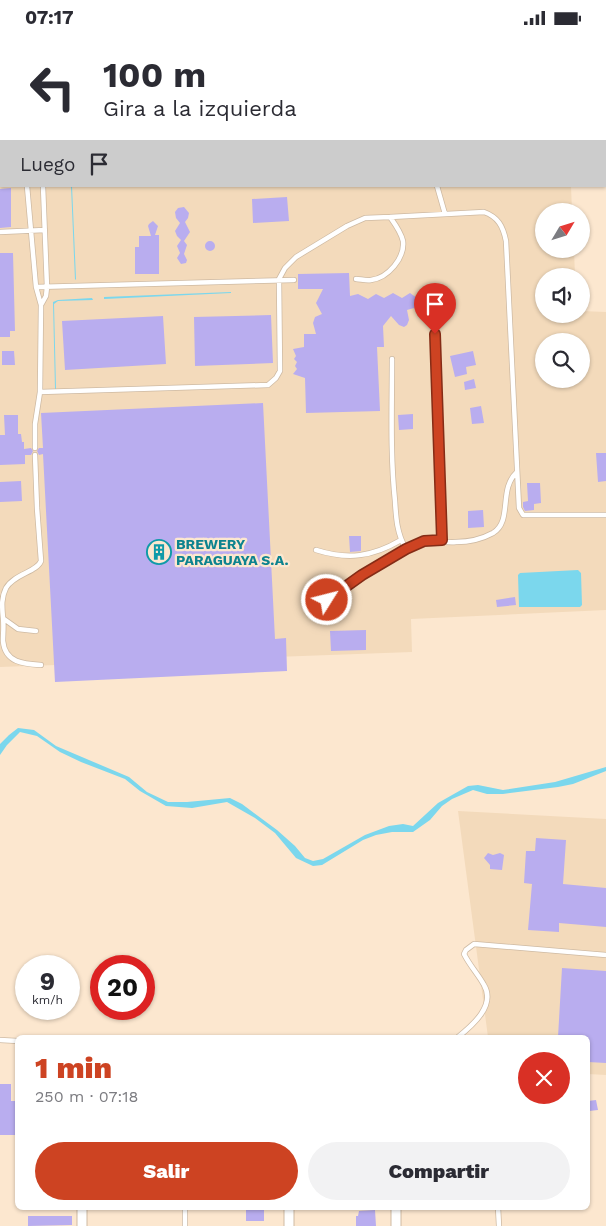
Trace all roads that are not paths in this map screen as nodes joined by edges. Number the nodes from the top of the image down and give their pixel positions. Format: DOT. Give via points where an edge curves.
graph roads {
  1 [pos="27,187"];
  2 [pos="43,187"];
  3 [pos="437,187"];
  4 [pos="445,214"];
  5 [pos="390,217"];
  6 [pos="45,230"];
  7 [pos="30,231"];
  8 [pos="0,232"];
  9 [pos="279,279"];
  10 [pos="356,279"];
  11 [pos="294,280"];
  12 [pos="36,287"];
  13 [pos="47,287"];
  14 [pos="41,305"];
  15 [pos="435,334"];
  16 [pos="392,359"];
  17 [pos="40,392"];
  18 [pos="35,448"];
  19 [pos="35,455"];
  20 [pos="517,472"];
  21 [pos="606,515"];
  22 [pos="401,540"];
  23 [pos="442,540"];
  24 [pos="406,549"];
  25 [pos="316,550"];
  26 [pos="320,609"];
  27 [pos="4,619"];
  28 [pos="36,631"];
  29 [pos="41,665"];
  30 [pos="606,955"];
  31 [pos="460,1035"];
  32 [pos="0,1040"];
  33 [pos="15,1041"];
  34 [pos="82,1210"];
  35 [pos="185,1210"];
  36 [pos="289,1210"];
  37 [pos="396,1210"];
  38 [pos="498,1210"];
  39 [pos="82,1226"];
  40 [pos="185,1226"];
  41 [pos="289,1226"];
  42 [pos="396,1226"];
  43 [pos="499,1226"];
  1 -- 7 [label="lane"];
  2 -- 6 [label="lane"];
  3 -- 4 [label="lane"];
  4 -- 5 [label="lane"];
  4 -- 20 [label="lane" via="484,212 503,227"];
  5 -- 9 [label="lane" via="365,218 347,226 296,257 284,268"];
  5 -- 10 [label="lane" via="403,242 396,263 390,271 372,280"];
  6 -- 7 [label="lane"];
  6 -- 13 [label="lane"];
  7 -- 8 [label="lane"];
  7 -- 12 [label="lane"];
  9 -- 11 [label="lane"];
  9 -- 13 [label="lane"];
  9 -- 17 [label="lane" via="280,371 268,385"];
  12 -- 13 [label="lane"];
  12 -- 14 [label="lane"];
  13 -- 14 [label="lane"];
  14 -- 17 [label="lane"];
  15 -- 23 [label="lane"];
  16 -- 22 [label="lane" via="392,473"];
  17 -- 18 [label="lane"];
  19 -- 27 [label="lane" via="41,561 7,586 2,600"];
  20 -- 21 [label="lane" via="519,508 523,515"];
  20 -- 23 [label="lane" via="508,482 504,513 497,530 476,540 455,543"];
  22 -- 24 [label="lane"];
  22 -- 25 [label="lane" via="367,555 333,555"];
  23 -- 24 [label="lane" via="424,541"];
  24 -- 26 [label="lane" via="362,575 327,600"];
  27 -- 28 [label="lane" via="18,629"];
  27 -- 29 [label="lane" via="3,643 11,658 19,663"];
  30 -- 31 [label="lane" via="470,946 464,955 484,985 488,998 480,1015"];
  32 -- 33 [label="lane"];
  34 -- 39 [label="street"];
  35 -- 40 [label="lane"];
  36 -- 41 [label="street"];
  37 -- 42 [label="street"];
  38 -- 43 [label="lane"];
}
